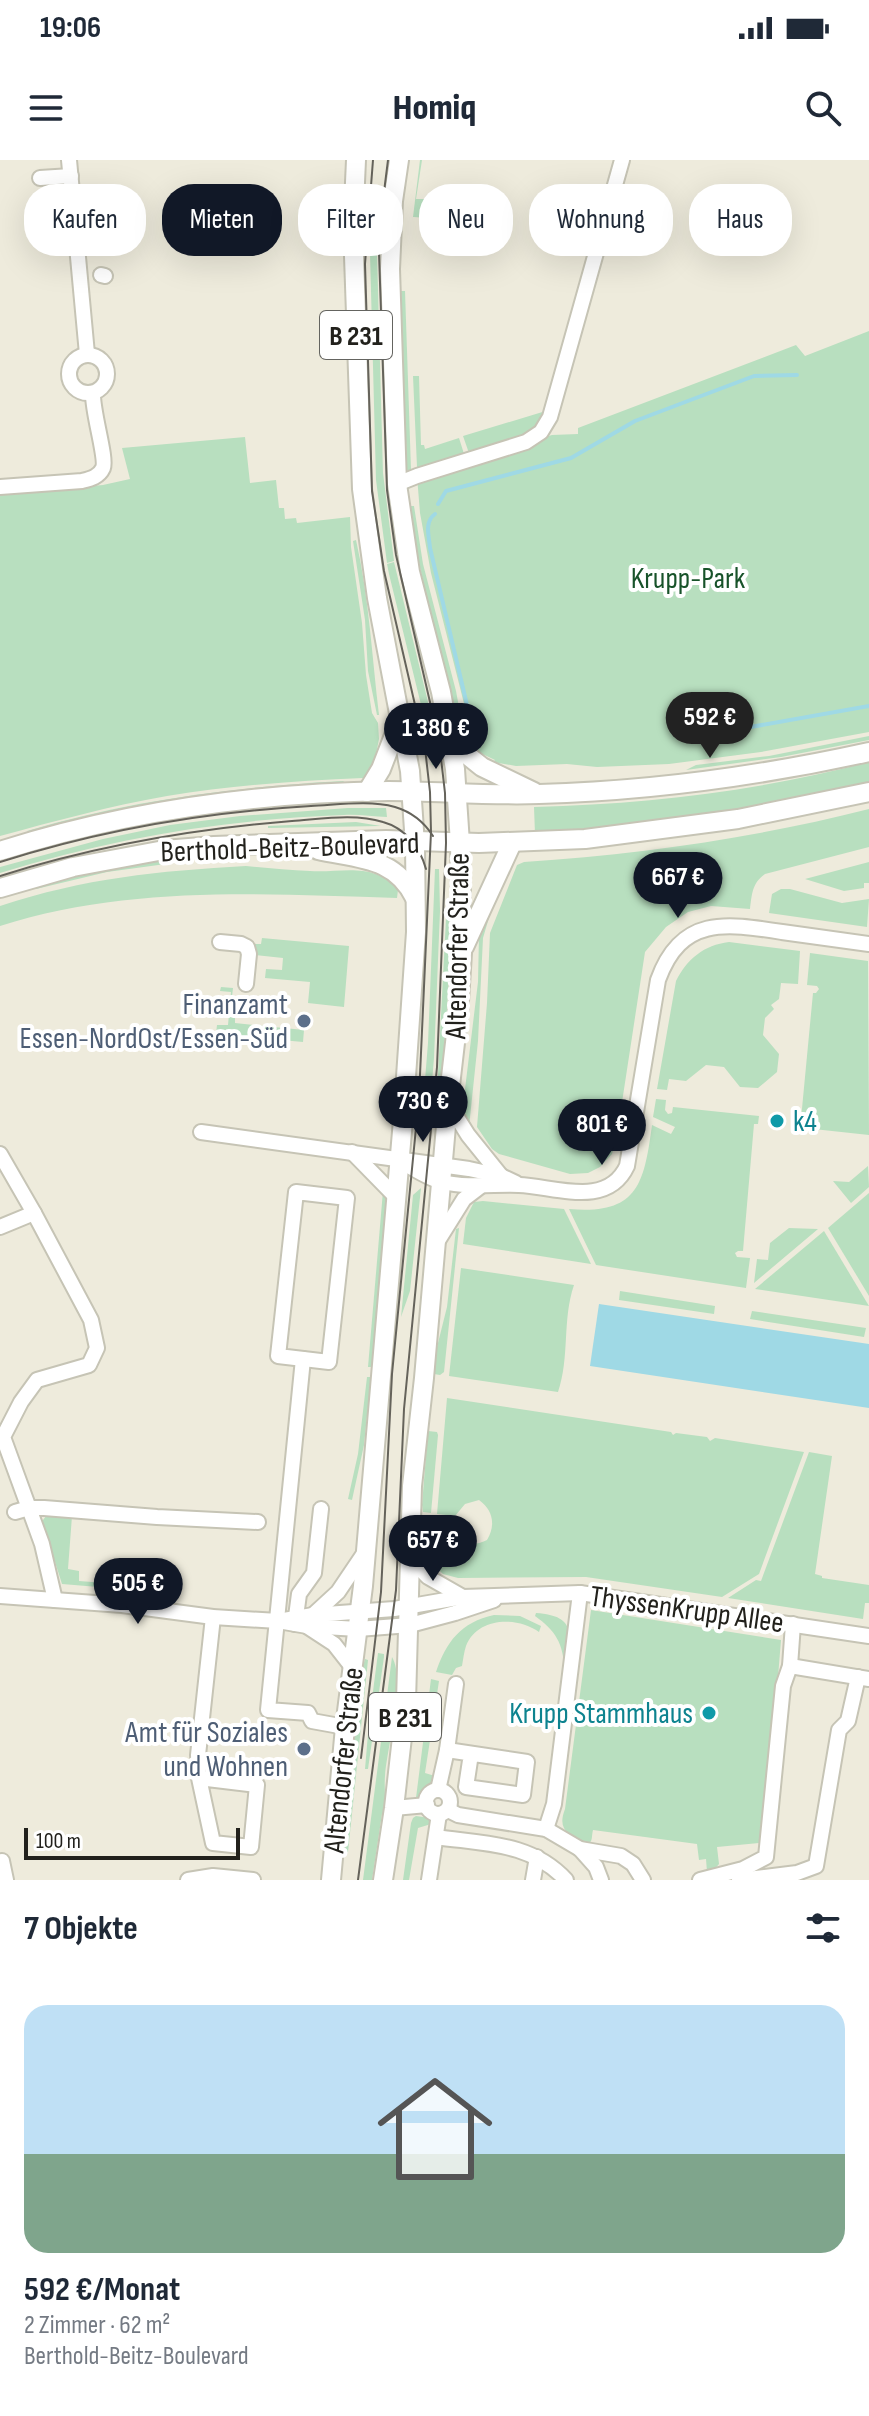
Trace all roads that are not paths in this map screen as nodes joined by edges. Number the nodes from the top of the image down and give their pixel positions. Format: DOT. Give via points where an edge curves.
graph roads {
  1 [pos="69,160"];
  2 [pos="356,160"];
  3 [pos="399,160"];
  4 [pos="622,160"];
  5 [pos="71,176"];
  6 [pos="40,178"];
  7 [pos="355,184"];
  8 [pos="396,184"];
  9 [pos="354,256"];
  10 [pos="390,256"];
  11 [pos="87,354"];
  12 [pos="93,393"];
  13 [pos="397,484"];
  14 [pos="0,487"];
  15 [pos="400,718"];
  16 [pos="451,742"];
  17 [pos="869,752"];
  18 [pos="412,791"];
  19 [pos="367,792"];
  20 [pos="869,792"];
  21 [pos="457,794"];
  22 [pos="541,794"];
  23 [pos="415,841"];
  24 [pos="460,843"];
  25 [pos="512,843"];
  26 [pos="292,845"];
  27 [pos="0,851"];
  28 [pos="0,888"];
  29 [pos="416,900"];
  30 [pos="220,942"];
  31 [pos="869,944"];
  32 [pos="462,953"];
  33 [pos="246,984"];
  34 [pos="448,1103"];
  35 [pos="201,1132"];
  36 [pos="351,1151"];
  37 [pos="0,1154"];
  38 [pos="398,1160"];
  39 [pos="442,1174"];
  40 [pos="501,1176"];
  41 [pos="520,1185"];
  42 [pos="481,1186"];
  43 [pos="396,1197"];
  44 [pos="34,1213"];
  45 [pos="0,1227"];
  46 [pos="436,1242"];
  47 [pos="303,1359"];
  48 [pos="321,1509"];
  49 [pos="22,1510"];
  50 [pos="258,1522"];
  51 [pos="365,1552"];
  52 [pos="410,1559"];
  53 [pos="580,1593"];
  54 [pos="0,1596"];
  55 [pos="504,1596"];
  56 [pos="463,1597"];
  57 [pos="55,1600"];
  58 [pos="410,1616"];
  59 [pos="213,1617"];
  60 [pos="359,1620"];
  61 [pos="278,1621"];
  62 [pos="303,1621"];
  63 [pos="793,1624"];
  64 [pos="869,1636"];
  65 [pos="790,1666"];
  66 [pos="352,1667"];
  67 [pos="864,1678"];
  68 [pos="456,1684"];
  69 [pos="345,1727"];
  70 [pos="447,1750"];
  71 [pos="471,1754"];
  72 [pos="199,1778"];
  73 [pos="438,1790"];
  74 [pos="394,1808"];
  75 [pos="438,1810"];
  76 [pos="546,1829"];
  77 [pos="436,1837"];
  78 [pos="580,1849"];
  79 [pos="537,1857"];
  80 [pos="0,1862"];
  81 [pos="213,1878"];
  82 [pos="6,1880"];
  83 [pos="188,1880"];
  84 [pos="253,1880"];
  85 [pos="331,1880"];
  86 [pos="383,1880"];
  87 [pos="429,1880"];
  88 [pos="533,1880"];
  89 [pos="566,1880"];
  90 [pos="601,1880"];
  91 [pos="643,1880"];
  92 [pos="700,1880"];
  93 [pos="739,1880"];
  1 -- 5 [label="street"];
  2 -- 7 [label="main road, Altendorfer Straße / B 231"];
  3 -- 8 [label="main road, Altendorfer Straße / B 231"];
  4 -- 13 [label="street" via="544,428 526,442"];
  5 -- 6 [label="street"];
  5 -- 11 [label="street"];
  9 -- 15 [label="main road, Altendorfer Straße / B 231" via="364,509"];
  10 -- 13 [label="main road, Altendorfer Straße / B 231"];
  11 -- 12 [label="street" via="107,369 104,385"];
  11 -- 12 [label="street" via="75,360 68,375 77,390"];
  12 -- 14 [label="street" via="104,461 98,474 82,481"];
  13 -- 16 [label="main road, Altendorfer Straße / B 231" via="410,572"];
  15 -- 18 [label="main road, Altendorfer Straße / B 231"];
  15 -- 19 [label="main road"];
  16 -- 21 [label="main road, Altendorfer Straße / B 231"];
  16 -- 22 [label="main road" via="482,767"];
  17 -- 22 [label="main road, Berthold-Beitz-Boulevard" via="677,785"];
  18 -- 19 [label="main road, Berthold-Beitz-Boulevard"];
  18 -- 21 [label="main road, Berthold-Beitz-Boulevard"];
  18 -- 23 [label="main road, Altendorfer Straße / B 231"];
  19 -- 27 [label="main road, Berthold-Beitz-Boulevard" via="187,807 101,823"];
  20 -- 25 [label="main road, Berthold-Beitz-Boulevard" via="689,827"];
  21 -- 22 [label="main road, Berthold-Beitz-Boulevard"];
  21 -- 24 [label="main road, Altendorfer Straße / B 231"];
  23 -- 24 [label="main road, Berthold-Beitz-Boulevard"];
  23 -- 26 [label="main road, Berthold-Beitz-Boulevard"];
  23 -- 29 [label="main road, Altendorfer Straße / B 231"];
  24 -- 25 [label="main road, Berthold-Beitz-Boulevard"];
  24 -- 32 [label="main road, Altendorfer Straße / B 231"];
  25 -- 32 [label="main road"];
  26 -- 28 [label="main road, Berthold-Beitz-Boulevard" via="147,852"];
  26 -- 29 [label="main road" via="387,866 405,880"];
  29 -- 38 [label="main road, Altendorfer Straße / B 231"];
  30 -- 33 [label="street" via="248,949"];
  31 -- 41 [label="street" via="728,925 687,937 671,952 658,980 625,1171 611,1185 592,1192"];
  32 -- 34 [label="main road, Altendorfer Straße / B 231"];
  34 -- 39 [label="main road, Altendorfer Straße / B 231"];
  34 -- 40 [label="street"];
  35 -- 36 [label="street"];
  36 -- 38 [label="street"];
  36 -- 43 [label="street"];
  37 -- 44 [label="street"];
  38 -- 39 [label="street"];
  38 -- 43 [label="main road, Altendorfer Straße / B 231"];
  39 -- 40 [label="street" via="485,1171"];
  39 -- 42 [label="street"];
  39 -- 46 [label="main road, Altendorfer Straße / B 231"];
  40 -- 41 [label="street"];
  41 -- 42 [label="street"];
  42 -- 46 [label="street" via="464,1199"];
  43 -- 51 [label="main road, Altendorfer Straße / B 231"];
  44 -- 45 [label="street"];
  44 -- 49 [label="street" via="91,1320 97,1348 89,1365 37,1380 3,1437"];
  46 -- 52 [label="main road, Altendorfer Straße / B 231"];
  47 -- 47 [label="street" via="329,1362 347,1198 296,1192 278,1356"];
  47 -- 61 [label="street"];
  48 -- 62 [label="street" via="314,1573 299,1594"];
  49 -- 50 [label="street"];
  49 -- 57 [label="street" via="42,1544"];
  51 -- 60 [label="main road, Altendorfer Straße / B 231"];
  51 -- 62 [label="street" via="338,1592"];
  52 -- 56 [label="street" via="428,1577"];
  52 -- 58 [label="main road, Altendorfer Straße / B 231"];
  53 -- 55 [label="street, ThyssenKrupp Allee"];
  53 -- 63 [label="street, ThyssenKrupp Allee"];
  53 -- 76 [label="street" via="554,1804"];
  54 -- 57 [label="street"];
  55 -- 56 [label="street, ThyssenKrupp Allee"];
  55 -- 58 [label="street, ThyssenKrupp Allee" via="435,1619"];
  56 -- 58 [label="street, ThyssenKrupp Allee"];
  57 -- 59 [label="street"];
  58 -- 60 [label="street"];
  58 -- 74 [label="main road, Altendorfer Straße / B 231"];
  59 -- 61 [label="street"];
  59 -- 72 [label="street"];
  60 -- 62 [label="street"];
  60 -- 66 [label="main road, Altendorfer Straße / B 231"];
  61 -- 62 [label="street"];
  61 -- 69 [label="street" via="268,1710 308,1713 312,1721"];
  62 -- 66 [label="street" via="334,1644"];
  63 -- 64 [label="street, ThyssenKrupp Allee"];
  63 -- 65 [label="street"];
  65 -- 67 [label="street"];
  65 -- 92 [label="street" via="783,1686 766,1857"];
  66 -- 69 [label="main road, Altendorfer Straße / B 231"];
  67 -- 93 [label="street" via="848,1721 839,1730 816,1866"];
  68 -- 70 [label="street"];
  69 -- 85 [label="main road, Altendorfer Straße / B 231"];
  70 -- 71 [label="street"];
  70 -- 73 [label="street"];
  71 -- 71 [label="street" via="466,1787 523,1795 527,1762"];
  72 -- 72 [label="street" via="257,1785 251,1847 213,1843"];
  73 -- 75 [label="street" via="428,1795"];
  73 -- 75 [label="street" via="450,1803"];
  74 -- 75 [label="street"];
  74 -- 86 [label="main road, Altendorfer Straße / B 231"];
  75 -- 76 [label="street"];
  75 -- 77 [label="street"];
  76 -- 78 [label="street"];
  77 -- 79 [label="street" via="523,1850"];
  77 -- 87 [label="street"];
  78 -- 90 [label="street"];
  78 -- 91 [label="street" via="621,1856"];
  79 -- 88 [label="street"];
  79 -- 89 [label="street"];
  80 -- 82 [label="street"];
  81 -- 83 [label="street"];
  81 -- 84 [label="street"];
}
